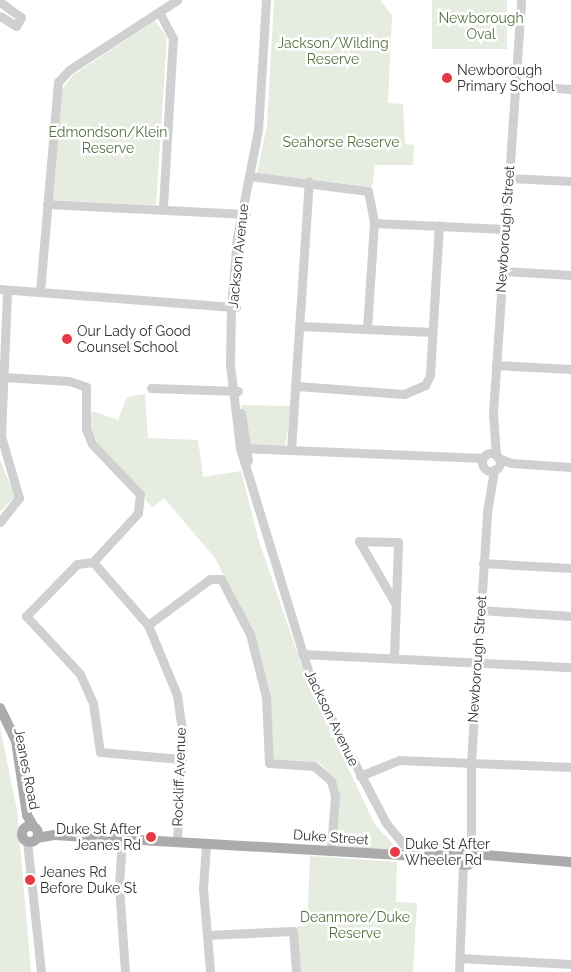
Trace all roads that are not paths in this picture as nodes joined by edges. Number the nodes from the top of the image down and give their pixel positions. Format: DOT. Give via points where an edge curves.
graph roads {
  1 [pos="177,0"];
  2 [pos="266,0"];
  3 [pos="272,0"];
  4 [pos="516,0"];
  5 [pos="522,0"];
  6 [pos="0,2"];
  7 [pos="159,12"];
  8 [pos="0,16"];
  9 [pos="518,20"];
  10 [pos="515,86"];
  11 [pos="571,89"];
  12 [pos="251,176"];
  13 [pos="509,178"];
  14 [pos="571,181"];
  15 [pos="309,182"];
  16 [pos="47,204"];
  17 [pos="163,208"];
  18 [pos="243,213"];
  19 [pos="374,223"];
  20 [pos="439,225"];
  21 [pos="505,228"];
  22 [pos="502,271"];
  23 [pos="571,275"];
  24 [pos="3,289"];
  25 [pos="40,292"];
  26 [pos="234,304"];
  27 [pos="301,326"];
  28 [pos="367,329"];
  29 [pos="432,332"];
  30 [pos="496,365"];
  31 [pos="571,369"];
  32 [pos="4,378"];
  33 [pos="297,386"];
  34 [pos="151,388"];
  35 [pos="235,391"];
  36 [pos="1,406"];
  37 [pos="492,438"];
  38 [pos="243,448"];
  39 [pos="291,450"];
  40 [pos="497,456"];
  41 [pos="484,461"];
  42 [pos="512,463"];
  43 [pos="571,467"];
  44 [pos="496,469"];
  45 [pos="489,483"];
  46 [pos="0,522"];
  47 [pos="93,562"];
  48 [pos="484,563"];
  49 [pos="571,568"];
  50 [pos="395,603"];
  51 [pos="480,610"];
  52 [pos="571,616"];
  53 [pos="148,624"];
  54 [pos="302,654"];
  55 [pos="394,658"];
  56 [pos="477,662"];
  57 [pos="571,667"];
  58 [pos="0,708"];
  59 [pos="0,717"];
  60 [pos="181,759"];
  61 [pos="471,762"];
  62 [pos="571,767"];
  63 [pos="360,776"];
  64 [pos="32,834"];
  65 [pos="122,839"];
  66 [pos="174,840"];
  67 [pos="210,844"];
  68 [pos="331,848"];
  69 [pos="413,856"];
  70 [pos="466,858"];
  71 [pos="569,863"];
  72 [pos="208,935"];
  73 [pos="460,958"];
  74 [pos="571,964"];
  75 [pos="41,972"];
  76 [pos="125,972"];
  77 [pos="210,972"];
  78 [pos="296,972"];
  79 [pos="458,972"];
  1 -- 7 [label="street"];
  2 -- 12 [label="street, Jackson Avenue" via="258,130"];
  3 -- 12 [label="street, Jackson Avenue" via="263,131"];
  4 -- 5 [label="street, Newborough Street"];
  4 -- 9 [label="street, Newborough Street"];
  5 -- 9 [label="street, Newborough Street"];
  6 -- 8 [label="street" via="21,17 16,26"];
  7 -- 16 [label="street" via="69,70 58,82"];
  7 -- 17 [label="street" via="173,32 174,45"];
  9 -- 10 [label="street, Newborough Street"];
  10 -- 11 [label="street"];
  10 -- 13 [label="street, Newborough Street"];
  12 -- 15 [label="street"];
  12 -- 18 [label="street, Jackson Avenue"];
  13 -- 14 [label="street"];
  13 -- 21 [label="street, Newborough Street"];
  15 -- 19 [label="street" via="368,190"];
  15 -- 27 [label="street"];
  16 -- 17 [label="street"];
  16 -- 25 [label="street"];
  17 -- 18 [label="street"];
  18 -- 26 [label="street, Jackson Avenue"];
  19 -- 20 [label="street"];
  19 -- 28 [label="street"];
  20 -- 21 [label="street"];
  20 -- 29 [label="street"];
  21 -- 22 [label="street, Newborough Street"];
  22 -- 23 [label="street"];
  22 -- 30 [label="street, Newborough Street"];
  24 -- 25 [label="street"];
  24 -- 32 [label="street"];
  25 -- 26 [label="street"];
  26 -- 35 [label="street, Jackson Avenue"];
  27 -- 28 [label="street"];
  27 -- 33 [label="street"];
  28 -- 29 [label="street"];
  29 -- 33 [label="street" via="430,375 418,391"];
  30 -- 31 [label="street"];
  30 -- 37 [label="street, Newborough Street"];
  32 -- 36 [label="street"];
  32 -- 47 [label="street" via="69,381 86,387 86,429 92,444 140,494 138,513"];
  33 -- 39 [label="street"];
  34 -- 35 [label="street"];
  35 -- 38 [label="street, Jackson Avenue"];
  36 -- 46 [label="street" via="1,436 19,498"];
  37 -- 40 [label="street, Newborough Street"];
  37 -- 41 [label="street, Newborough Street"];
  38 -- 39 [label="street"];
  38 -- 54 [label="street, Jackson Avenue" via="250,482"];
  39 -- 41 [label="street"];
  40 -- 41 [label="street"];
  40 -- 42 [label="street"];
  40 -- 44 [label="street, Newborough Street"];
  41 -- 44 [label="street"];
  41 -- 45 [label="street, Newborough Street"];
  42 -- 43 [label="street"];
  42 -- 44 [label="street"];
  44 -- 45 [label="street, Newborough Street"];
  45 -- 48 [label="street, Newborough Street"];
  47 -- 53 [label="street, Rockliff Avenue"];
  47 -- 60 [label="street" via="76,564 26,616 80,674 93,703 100,752"];
  48 -- 49 [label="street"];
  48 -- 51 [label="street, Newborough Street"];
  50 -- 50 [label="street" via="398,542 359,541 368,557"];
  50 -- 55 [label="street"];
  51 -- 52 [label="street"];
  51 -- 56 [label="street, Newborough Street"];
  53 -- 60 [label="street, Rockliff Avenue" via="177,695"];
  53 -- 68 [label="street" via="210,579 221,579 252,643 266,697 269,763 314,766 331,781 335,796"];
  54 -- 55 [label="street"];
  54 -- 63 [label="street, Jackson Avenue"];
  55 -- 56 [label="street"];
  56 -- 57 [label="street"];
  56 -- 61 [label="street, Newborough Street"];
  58 -- 64 [label="main road, Jeanes Road" via="16,741"];
  59 -- 64 [label="main road, Jeanes Road" via="11,743"];
  60 -- 66 [label="street, Rockliff Avenue"];
  61 -- 62 [label="street"];
  61 -- 63 [label="street" via="399,760"];
  61 -- 70 [label="street, Newborough Street"];
  63 -- 69 [label="street, Jackson Avenue" via="386,823"];
  64 -- 65 [label="main road, Duke Street"];
  64 -- 75 [label="street, Jeanes Road"];
  65 -- 66 [label="main road, Duke Street"];
  65 -- 76 [label="street" via="119,886"];
  66 -- 67 [label="main road, Duke Street"];
  67 -- 68 [label="main road, Duke Street"];
  67 -- 72 [label="street"];
  68 -- 69 [label="main road, Duke Street"];
  69 -- 70 [label="main road, Duke Street"];
  70 -- 71 [label="main road, Duke Street"];
  70 -- 73 [label="street, Newborough Street"];
  72 -- 77 [label="street"];
  72 -- 78 [label="street" via="293,931"];
  73 -- 74 [label="street"];
  73 -- 79 [label="street, Newborough Street"];
}
